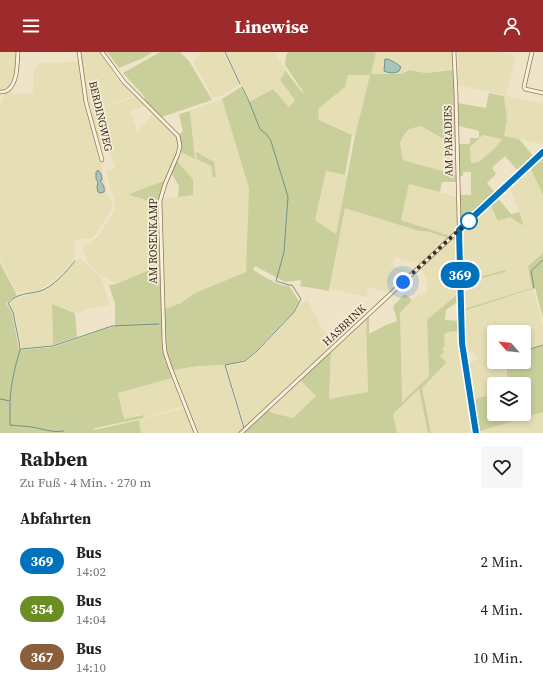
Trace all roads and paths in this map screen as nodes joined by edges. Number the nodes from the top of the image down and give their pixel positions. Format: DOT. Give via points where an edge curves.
graph roads {
  1 [pos="18,52"];
  2 [pos="79,52"];
  3 [pos="102,52"];
  4 [pos="454,52"];
  5 [pos="532,52"];
  6 [pos="0,92"];
  7 [pos="543,93"];
  8 [pos="543,152"];
  9 [pos="102,160"];
  10 [pos="459,230"];
  11 [pos="196,433"];
  12 [pos="241,433"];
  13 [pos="476,433"];
  1 -- 6 [label="street" via="13,84 7,91"];
  2 -- 9 [label="street, BERDINGWEG" via="86,102"];
  3 -- 11 [label="street, AM ROSENKAMP" via="124,82 179,139 178,154 164,184 160,201 164,342 165,352"];
  4 -- 10 [label="street, AM PARADIES"];
  5 -- 7 [label="street" via="524,87"];
  8 -- 10 [label="street, HASBRINK"];
  10 -- 12 [label="street, HASBRINK"];
  10 -- 13 [label="street, AM PARADIES" via="462,343"];
}
